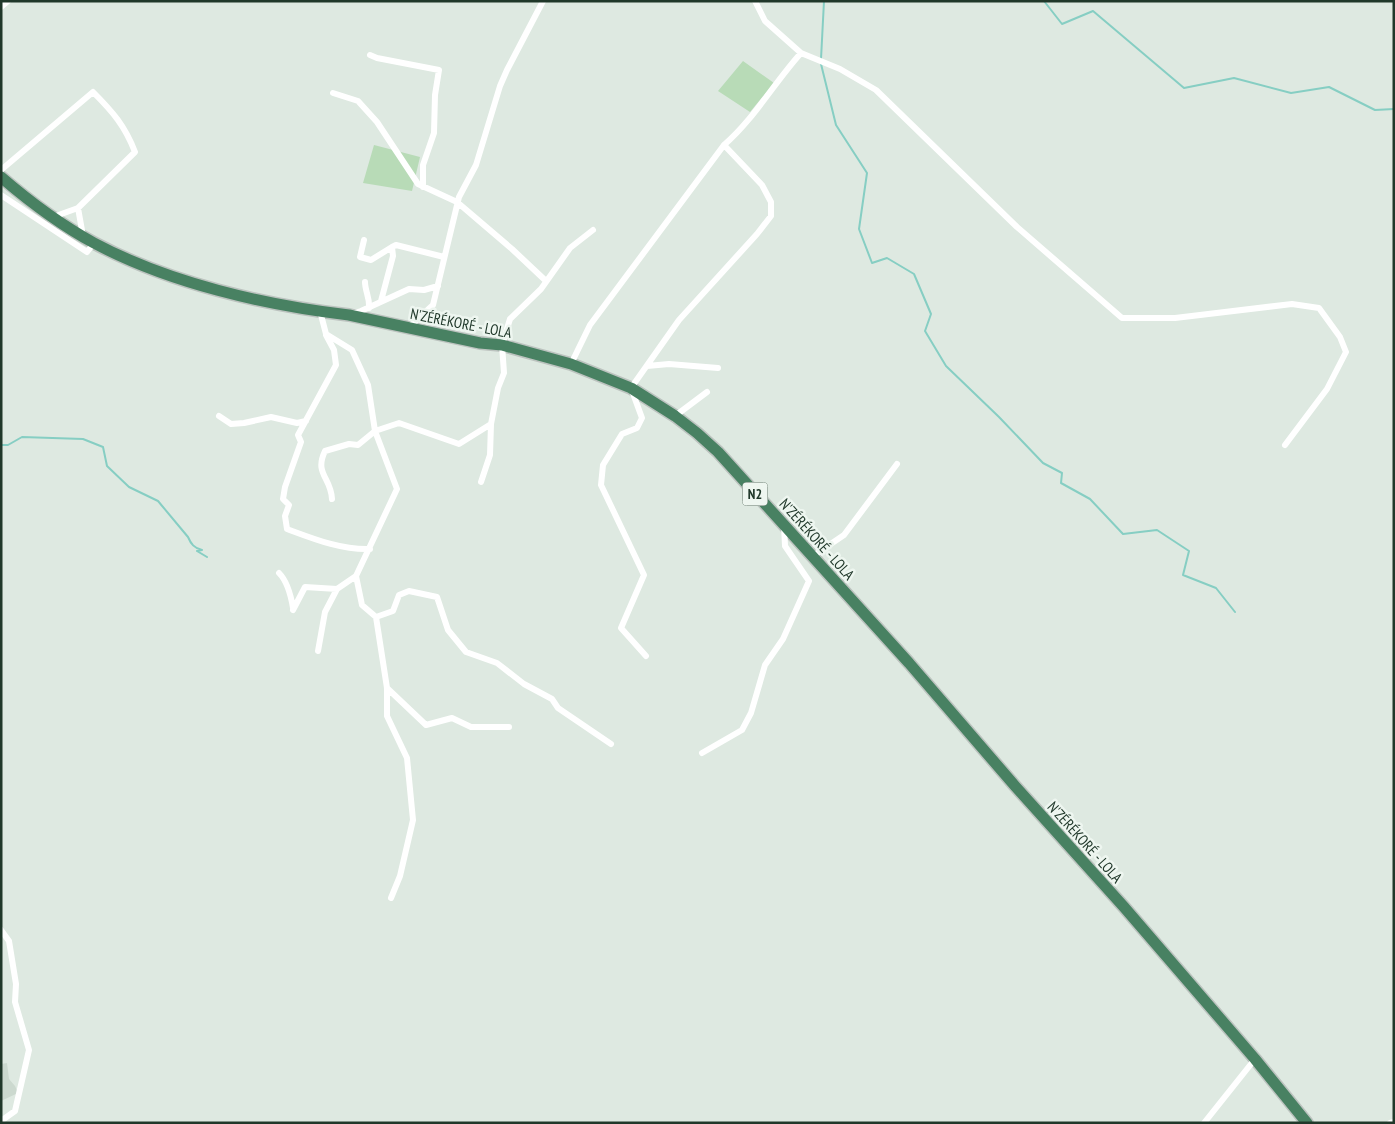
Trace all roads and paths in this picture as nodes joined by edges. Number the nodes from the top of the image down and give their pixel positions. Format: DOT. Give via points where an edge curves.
graph roads {
  1 [pos="8,1"];
  2 [pos="543,1"];
  3 [pos="755,1"];
  4 [pos="1,7"];
  5 [pos="801,53"];
  6 [pos="370,55"];
  7 [pos="333,94"];
  8 [pos="724,145"];
  9 [pos="1,170"];
  10 [pos="1,177"];
  11 [pos="423,187"];
  12 [pos="2,198"];
  13 [pos="457,202"];
  14 [pos="78,208"];
  15 [pos="53,217"];
  16 [pos="593,230"];
  17 [pos="83,236"];
  18 [pos="364,240"];
  19 [pos="94,243"];
  20 [pos="392,247"];
  21 [pos="444,257"];
  22 [pos="546,281"];
  23 [pos="365,282"];
  24 [pos="438,286"];
  25 [pos="382,301"];
  26 [pos="369,308"];
  27 [pos="320,311"];
  28 [pos="349,314"];
  29 [pos="408,328"];
  30 [pos="326,334"];
  31 [pos="502,345"];
  32 [pos="571,364"];
  33 [pos="647,366"];
  34 [pos="718,368"];
  35 [pos="631,388"];
  36 [pos="707,392"];
  37 [pos="219,416"];
  38 [pos="675,416"];
  39 [pos="306,421"];
  40 [pos="492,424"];
  41 [pos="375,430"];
  42 [pos="1285,446"];
  43 [pos="897,464"];
  44 [pos="481,482"];
  45 [pos="332,498"];
  46 [pos="784,524"];
  47 [pos="370,549"];
  48 [pos="813,556"];
  49 [pos="279,573"];
  50 [pos="356,576"];
  51 [pos="337,589"];
  52 [pos="376,617"];
  53 [pos="318,651"];
  54 [pos="646,656"];
  55 [pos="386,688"];
  56 [pos="509,727"];
  57 [pos="611,744"];
  58 [pos="702,753"];
  59 [pos="391,898"];
  60 [pos="1,930"];
  61 [pos="1255,1059"];
  62 [pos="1,1121"];
  63 [pos="1394,1122"];
  64 [pos="1204,1123"];
  65 [pos="1307,1123"];
  66 [pos="1390,1123"];
  1 -- 4 [label="street"];
  2 -- 13 [label="street" via="500,86 476,165"];
  3 -- 5 [label="street" via="765,21"];
  5 -- 8 [label="street" via="747,123"];
  5 -- 42 [label="street" via="840,69 876,90 1016,227 1122,318 1174,318 1292,304 1319,308 1340,337 1346,352 1327,389"];
  6 -- 11 [label="street" via="439,70 434,133 423,165"];
  7 -- 11 [label="street" via="358,101"];
  8 -- 32 [label="street" via="590,325"];
  8 -- 33 [label="street" via="762,185 771,202 771,216 679,320"];
  9 -- 14 [label="street" via="93,92 127,131 135,152"];
  10 -- 15 [label="highway, N'ZÉRÉKORÉ - LOLA / N2"];
  11 -- 13 [label="street"];
  12 -- 19 [label="street" via="87,252"];
  13 -- 21 [label="street"];
  13 -- 22 [label="street"];
  14 -- 15 [label="street"];
  14 -- 17 [label="street"];
  15 -- 17 [label="highway, N'ZÉRÉKORÉ - LOLA / N2"];
  16 -- 22 [label="street" via="570,248"];
  17 -- 19 [label="highway, N'ZÉRÉKORÉ - LOLA / N2"];
  18 -- 20 [label="street" via="360,257 371,260"];
  19 -- 27 [label="highway, N'ZÉRÉKORÉ - LOLA / N2" via="207,287"];
  20 -- 21 [label="street" via="396,244"];
  20 -- 25 [label="street" via="393,256"];
  21 -- 24 [label="street"];
  22 -- 31 [label="street" via="510,319"];
  23 -- 26 [label="street"];
  24 -- 25 [label="street" via="424,290 409,289"];
  24 -- 29 [label="street" via="433,305"];
  25 -- 26 [label="street"];
  26 -- 28 [label="street"];
  27 -- 28 [label="highway, N'ZÉRÉKORÉ - LOLA / N2"];
  27 -- 30 [label="street"];
  28 -- 29 [label="highway, N'ZÉRÉKORÉ - LOLA / N2"];
  29 -- 31 [label="highway, N'ZÉRÉKORÉ - LOLA / N2"];
  30 -- 39 [label="street" via="334,350 336,365"];
  30 -- 41 [label="street" via="352,350 368,385"];
  31 -- 32 [label="highway, N'ZÉRÉKORÉ - LOLA / N2"];
  31 -- 40 [label="street" via="504,373"];
  32 -- 35 [label="highway, N'ZÉRÉKORÉ - LOLA / N2"];
  33 -- 34 [label="street" via="669,364"];
  33 -- 35 [label="street"];
  35 -- 38 [label="highway, N'ZÉRÉKORÉ - LOLA / N2"];
  35 -- 54 [label="street" via="642,418 637,428 622,434 604,465 601,485 644,575 621,628"];
  36 -- 38 [label="street"];
  37 -- 39 [label="street" via="231,424 271,416 297,423"];
  38 -- 46 [label="highway, N'ZÉRÉKORÉ - LOLA / N2" via="718,452"];
  39 -- 47 [label="street" via="298,435 301,442 285,487 283,499 289,505 285,516 287,529 337,546"];
  40 -- 41 [label="street" via="459,444 399,423"];
  40 -- 44 [label="street" via="490,455"];
  41 -- 45 [label="street" via="358,445 349,444 325,451 321,461 322,473 332,488"];
  41 -- 47 [label="street" via="397,489"];
  43 -- 48 [label="street" via="844,535"];
  46 -- 48 [label="highway, N'ZÉRÉKORÉ - LOLA / N2"];
  46 -- 58 [label="street" via="785,546 809,581 783,639 765,665 751,713 742,730"];
  47 -- 50 [label="street"];
  48 -- 61 [label="highway, N'ZÉRÉKORÉ - LOLA / N2"];
  49 -- 51 [label="street" via="291,594 293,610 305,587"];
  50 -- 51 [label="street"];
  50 -- 52 [label="street" via="362,605"];
  51 -- 53 [label="street" via="325,612"];
  52 -- 55 [label="street"];
  52 -- 57 [label="street" via="393,611 399,595 409,591 437,597 448,630 466,652 496,662"];
  55 -- 56 [label="street" via="426,725 452,718 471,727"];
  55 -- 59 [label="street" via="387,716 406,758 413,820 400,876"];
  60 -- 62 [label="street" via="9,941 16,984 15,1002 29,1050 15,1111"];
  61 -- 64 [label="street"];
  61 -- 65 [label="highway, N'ZÉRÉKORÉ - LOLA / N2"];
  63 -- 66 [label="street"];
}
